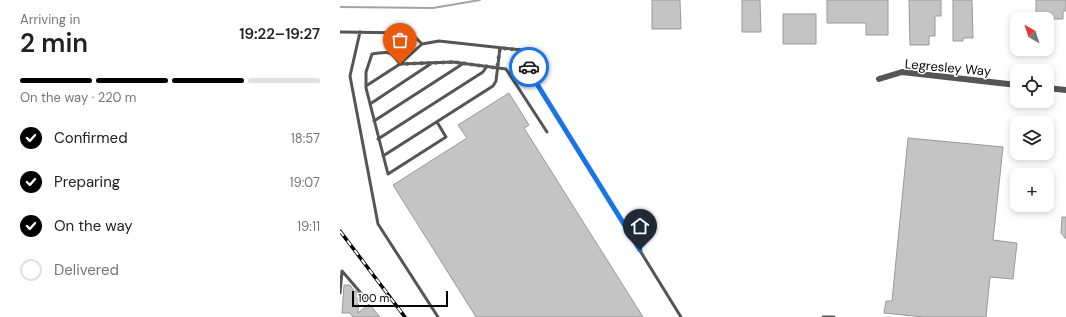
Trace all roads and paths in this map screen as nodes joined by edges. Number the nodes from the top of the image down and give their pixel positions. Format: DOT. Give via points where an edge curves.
graph roads {
  1 [pos="340,32"];
  2 [pos="360,32"];
  3 [pos="422,44"];
  4 [pos="500,48"];
  5 [pos="433,63"];
  6 [pos="464,63"];
  7 [pos="400,64"];
  8 [pos="487,66"];
  9 [pos="497,68"];
  10 [pos="879,79"];
  11 [pos="1010,83"];
  12 [pos="366,86"];
  13 [pos="1054,89"];
  14 [pos="1066,90"];
  15 [pos="370,104"];
  16 [pos="374,121"];
  17 [pos="438,122"];
  18 [pos="547,132"];
  19 [pos="378,138"];
  20 [pos="383,156"];
  21 [pos="340,293"];
  22 [pos="366,299"];
  23 [pos="438,317"];
  24 [pos="681,317"];
  25 [pos="823,317"];
  26 [pos="834,317"];
  1 -- 2 [label="lane"];
  2 -- 3 [label="lane" via="411,33"];
  2 -- 23 [label="lane" via="350,76 378,224"];
  3 -- 4 [label="lane" via="439,41"];
  3 -- 7 [label="lane"];
  4 -- 9 [label="lane"];
  4 -- 24 [label="lane" via="531,51 529,70 532,76"];
  5 -- 6 [label="lane"];
  5 -- 7 [label="lane"];
  5 -- 15 [label="lane"];
  6 -- 8 [label="lane"];
  6 -- 16 [label="lane"];
  7 -- 12 [label="lane"];
  7 -- 12 [label="lane" via="390,52 372,54 366,72"];
  8 -- 9 [label="lane"];
  8 -- 19 [label="lane" via="483,72"];
  9 -- 17 [label="lane" via="493,86"];
  9 -- 18 [label="lane" via="506,69"];
  10 -- 11 [label="street, Legresley Way" via="902,72"];
  12 -- 15 [label="lane"];
  13 -- 14 [label="street"];
  15 -- 16 [label="lane"];
  16 -- 19 [label="lane"];
  17 -- 20 [label="lane"];
  17 -- 20 [label="lane" via="446,137 388,174"];
  19 -- 20 [label="lane"];
  21 -- 22 [label="lane" via="342,271"];
  25 -- 26 [label="lane"];
}
